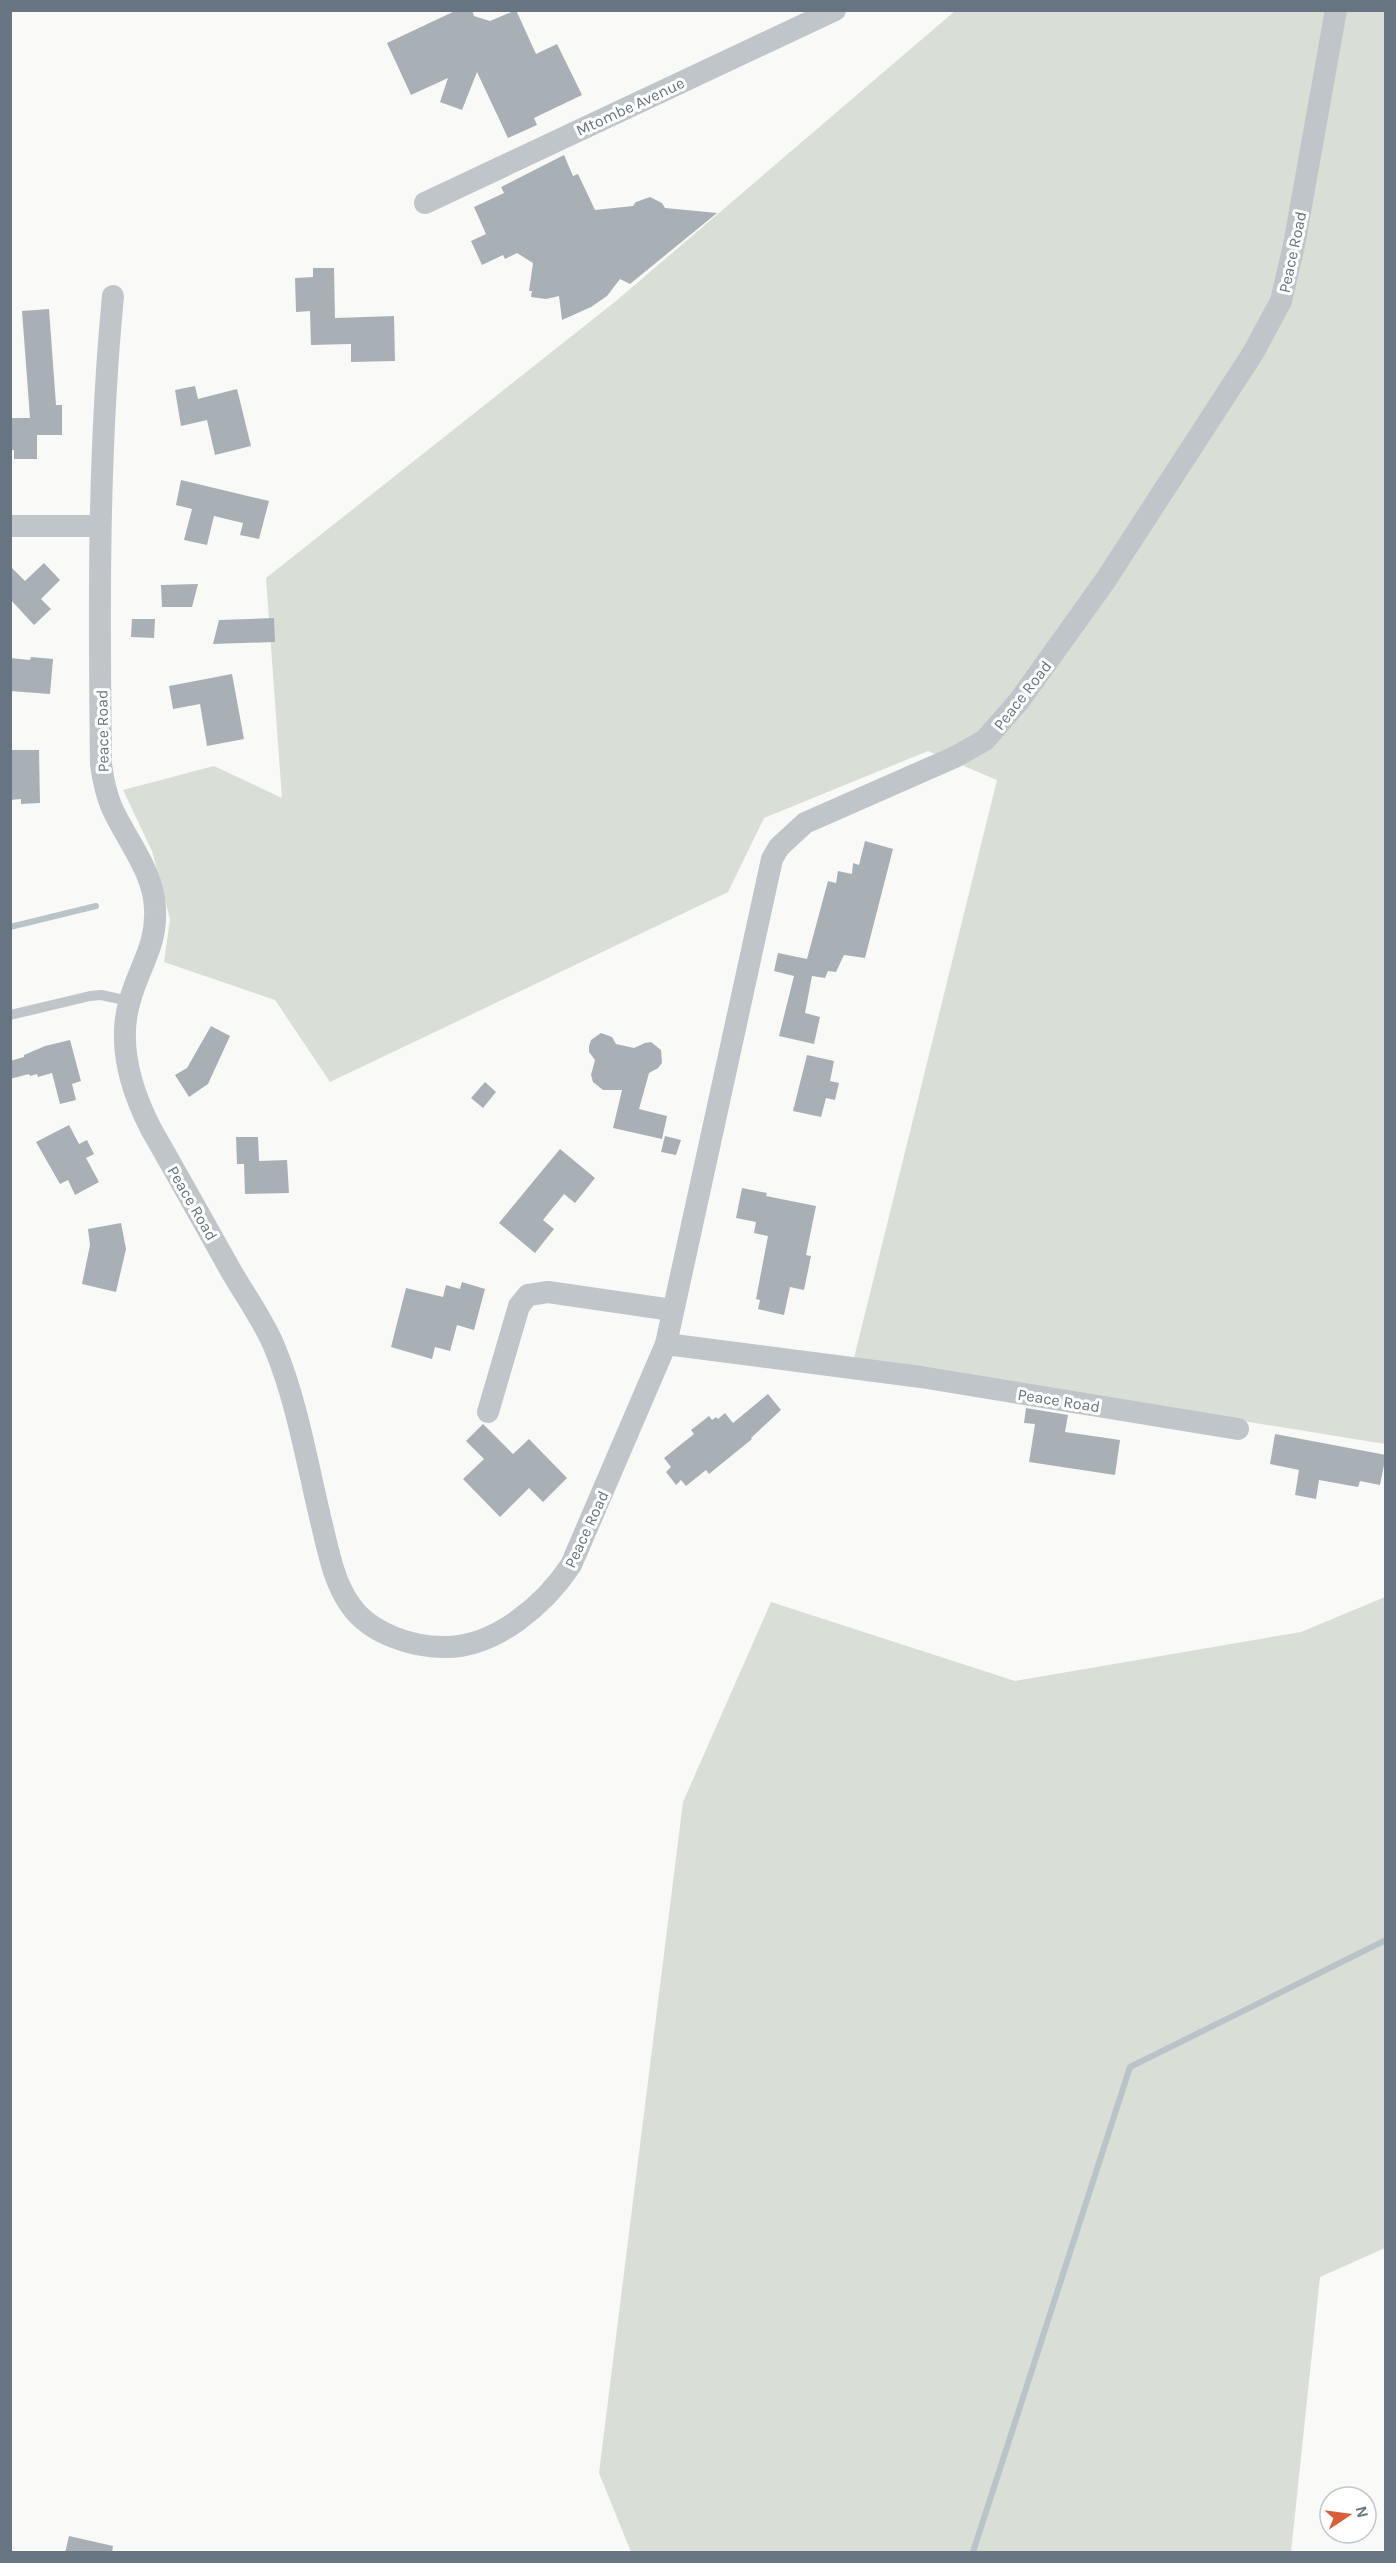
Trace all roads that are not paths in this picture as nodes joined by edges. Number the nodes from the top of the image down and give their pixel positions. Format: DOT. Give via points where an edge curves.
graph roads {
  1 [pos="835,10"];
  2 [pos="1336,10"];
  3 [pos="425,203"];
  4 [pos="113,296"];
  5 [pos="10,526"];
  6 [pos="99,526"];
  7 [pos="129,1001"];
  8 [pos="10,1015"];
  9 [pos="672,1310"];
  10 [pos="666,1344"];
  11 [pos="488,1412"];
  12 [pos="1238,1429"];
  1 -- 3 [label="street, Mtombe Avenue"];
  2 -- 9 [label="street, Peace Road" via="1281,301 1253,353 1105,581 993,734 955,757 805,823 779,846 772,859"];
  4 -- 6 [label="street, Peace Road"];
  5 -- 6 [label="street"];
  6 -- 7 [label="street, Peace Road" via="103,782 113,810 145,870 155,907 150,954"];
  7 -- 8 [label="lane" via="90,996"];
  7 -- 10 [label="street, Peace Road" via="126,1048 137,1099 273,1342 332,1566 351,1606 377,1629 406,1642 453,1647 486,1637 532,1610 571,1565"];
  9 -- 10 [label="street, Peace Road"];
  9 -- 11 [label="street" via="548,1292 528,1295 519,1306"];
  10 -- 12 [label="street, Peace Road" via="921,1377"];
}
